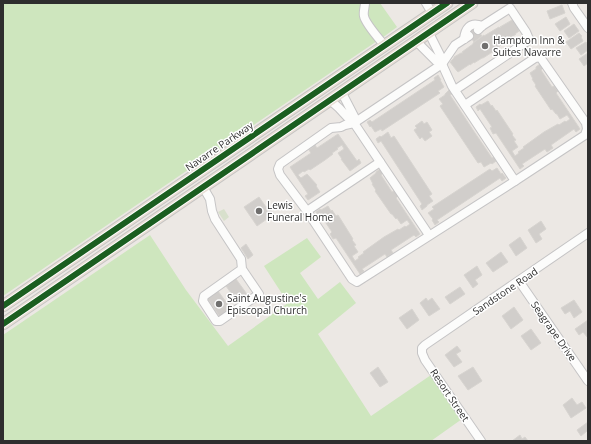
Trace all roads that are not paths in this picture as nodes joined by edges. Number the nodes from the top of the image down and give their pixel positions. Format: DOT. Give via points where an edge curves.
graph roads {
  1 [pos="365,3"];
  2 [pos="426,3"];
  3 [pos="447,3"];
  4 [pos="472,3"];
  5 [pos="572,3"];
  6 [pos="432,13"];
  7 [pos="588,28"];
  8 [pos="429,33"];
  9 [pos="416,41"];
  10 [pos="385,46"];
  11 [pos="442,64"];
  12 [pos="455,90"];
  13 [pos="342,93"];
  14 [pos="330,100"];
  15 [pos="464,105"];
  16 [pos="354,123"];
  17 [pos="226,154"];
  18 [pos="380,162"];
  19 [pos="232,167"];
  20 [pos="515,181"];
  21 [pos="203,187"];
  22 [pos="306,211"];
  23 [pos="588,233"];
  24 [pos="429,235"];
  25 [pos="242,269"];
  26 [pos="519,281"];
  27 [pos="3,306"];
  28 [pos="3,324"];
  29 [pos="422,348"];
  30 [pos="588,381"];
  31 [pos="481,441"];
  1 -- 10 [label="street" via="364,16"];
  2 -- 6 [label="street"];
  3 -- 6 [label="highway, Navarre Parkway"];
  4 -- 8 [label="highway"];
  5 -- 7 [label="street"];
  6 -- 10 [label="highway, Navarre Parkway"];
  8 -- 9 [label="highway"];
  8 -- 11 [label="street"];
  9 -- 11 [label="street"];
  9 -- 13 [label="highway"];
  10 -- 17 [label="highway, Navarre Parkway"];
  11 -- 12 [label="street"];
  11 -- 12 [label="street" via="455,45 466,38 465,31 468,27 477,24 480,28 510,8 526,32 529,39 526,42"];
  11 -- 16 [label="street"];
  12 -- 15 [label="street"];
  13 -- 14 [label="highway"];
  13 -- 16 [label="street" via="355,118"];
  14 -- 16 [label="street"];
  14 -- 19 [label="highway"];
  15 -- 20 [label="street"];
  15 -- 20 [label="street" via="540,57 586,123 588,129 585,135"];
  16 -- 18 [label="street"];
  16 -- 22 [label="street" via="331,128 280,164 280,175"];
  17 -- 19 [label="street"];
  17 -- 27 [label="highway, Navarre Parkway"];
  18 -- 22 [label="street"];
  18 -- 24 [label="street"];
  19 -- 21 [label="highway"];
  20 -- 24 [label="street"];
  21 -- 25 [label="street" via="210,199 215,219 241,259"];
  21 -- 28 [label="highway"];
  22 -- 24 [label="street" via="352,279 357,282"];
  23 -- 26 [label="street, Sandstone Road"];
  25 -- 25 [label="street" via="259,294 220,321 216,320 203,301 204,296"];
  26 -- 29 [label="street, Sandstone Road"];
  26 -- 30 [label="street, Seagrape Drive"];
  29 -- 31 [label="street, Resort Street" via="425,360"];
}
